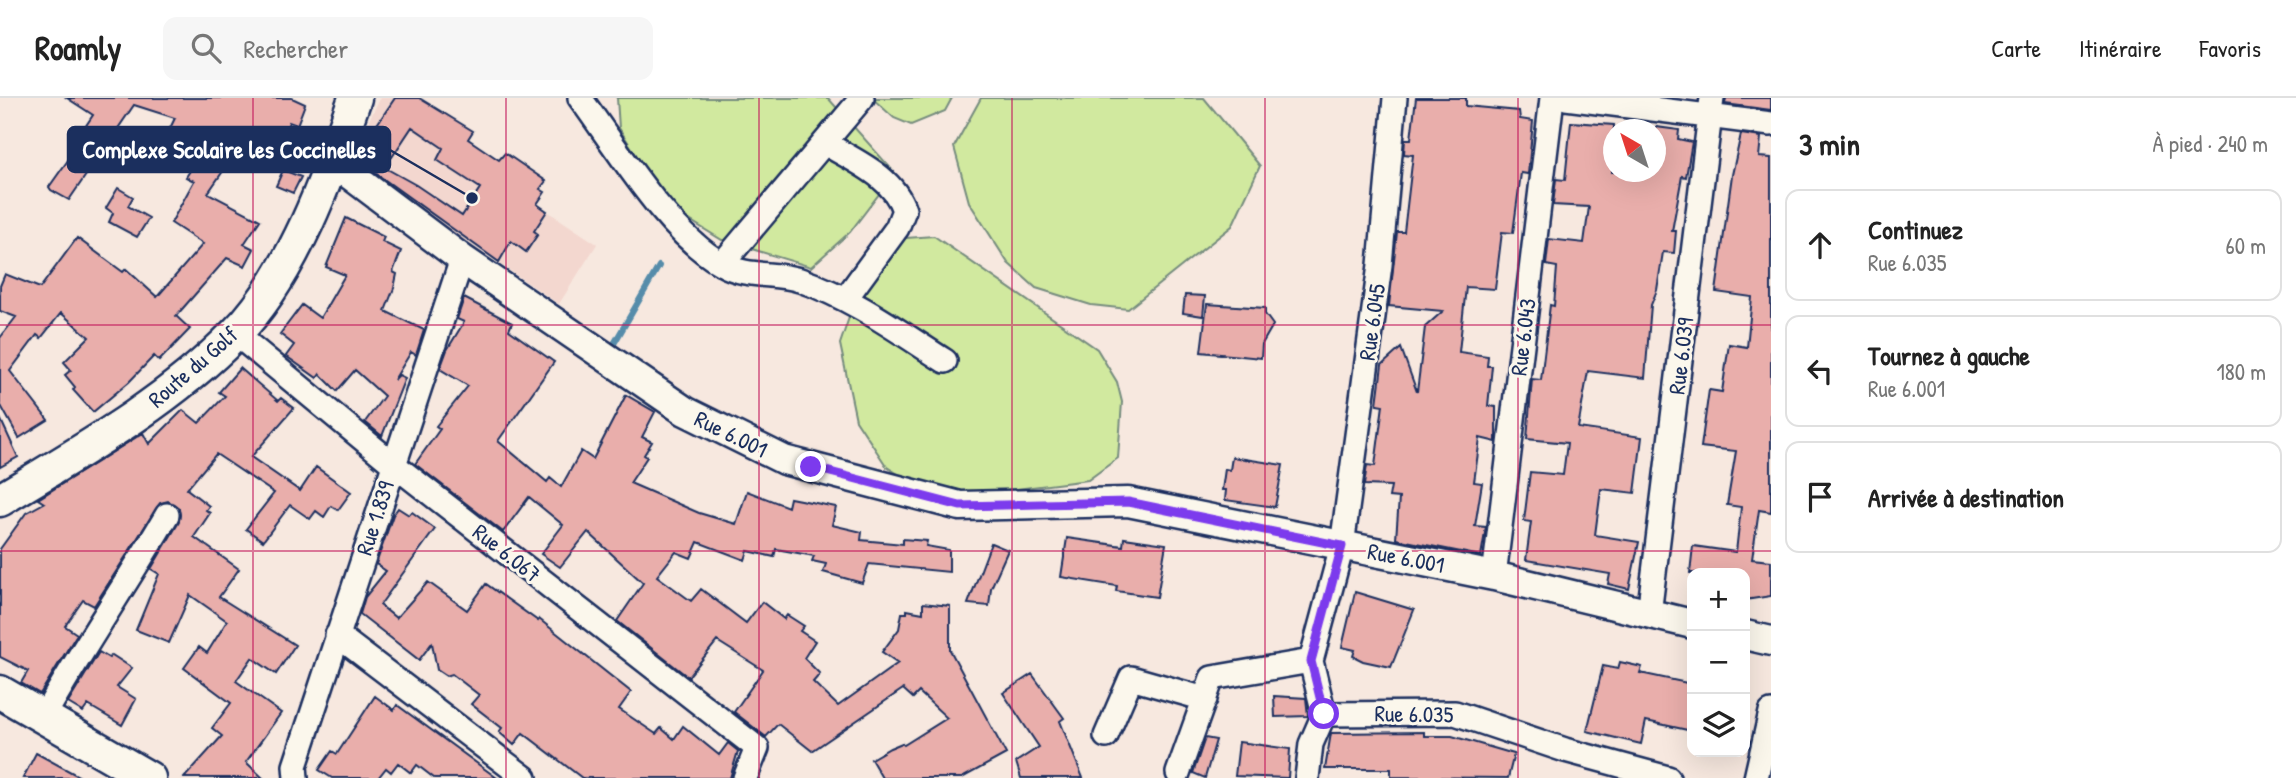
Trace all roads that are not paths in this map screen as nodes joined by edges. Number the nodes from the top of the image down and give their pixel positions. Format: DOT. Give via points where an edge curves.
graph roads {
  1 [pos="355,98"];
  2 [pos="580,98"];
  3 [pos="862,98"];
  4 [pos="1395,98"];
  5 [pos="1552,98"];
  6 [pos="1566,98"];
  7 [pos="1711,107"];
  8 [pos="1771,124"];
  9 [pos="825,143"];
  10 [pos="333,162"];
  11 [pos="462,259"];
  12 [pos="722,264"];
  13 [pos="846,298"];
  14 [pos="236,334"];
  15 [pos="945,361"];
  16 [pos="393,464"];
  17 [pos="0,500"];
  18 [pos="167,515"];
  19 [pos="1342,546"];
  20 [pos="1494,576"];
  21 [pos="1649,614"];
  22 [pos="1687,623"];
  23 [pos="337,635"];
  24 [pos="1750,636"];
  25 [pos="1771,641"];
  26 [pos="1311,661"];
  27 [pos="0,692"];
  28 [pos="1205,699"];
  29 [pos="1771,712"];
  30 [pos="1324,714"];
  31 [pos="44,716"];
  32 [pos="1106,736"];
  33 [pos="1178,773"];
  34 [pos="149,778"];
  35 [pos="296,778"];
  36 [pos="525,778"];
  37 [pos="745,778"];
  38 [pos="1307,778"];
  39 [pos="1668,778"];
  40 [pos="1756,778"];
  1 -- 10 [label="main road, Route du Golf"];
  2 -- 12 [label="street" via="672,224"];
  3 -- 9 [label="street"];
  4 -- 19 [label="street, Rue 6.045" via="1380,265"];
  5 -- 20 [label="street, Rue 6.043"];
  6 -- 7 [label="street"];
  7 -- 8 [label="street"];
  7 -- 21 [label="street, Rue 6.039"];
  9 -- 12 [label="street"];
  9 -- 13 [label="street" via="898,192 904,210 897,229"];
  10 -- 11 [label="street, Rue 6.001"];
  10 -- 14 [label="main road, Route du Golf" via="293,250"];
  11 -- 16 [label="street, Rue 1.839"];
  11 -- 19 [label="street, Rue 6.001" via="685,411 784,460 960,506 1128,502"];
  12 -- 13 [label="street" via="754,275 796,279"];
  13 -- 15 [label="street"];
  14 -- 16 [label="street, Rue 6.067"];
  14 -- 17 [label="main road, Route du Golf" via="153,404"];
  16 -- 23 [label="street, Rue 1.839"];
  16 -- 37 [label="street, Rue 6.067" via="757,748"];
  18 -- 31 [label="street"];
  19 -- 20 [label="street, Rue 6.001"];
  19 -- 26 [label="street"];
  20 -- 21 [label="street, Rue 6.001"];
  21 -- 22 [label="street, Rue 6.001"];
  23 -- 35 [label="street, Rue 1.839" via="295,766"];
  23 -- 36 [label="street"];
  24 -- 25 [label="street"];
  26 -- 28 [label="street" via="1212,678"];
  26 -- 30 [label="street"];
  27 -- 31 [label="main road"];
  28 -- 32 [label="street" via="1131,678"];
  28 -- 33 [label="street"];
  29 -- 40 [label="street"];
  30 -- 38 [label="street" via="1311,744"];
  30 -- 39 [label="street, Rue 6.035" via="1455,713"];
  31 -- 34 [label="main road"];
}
